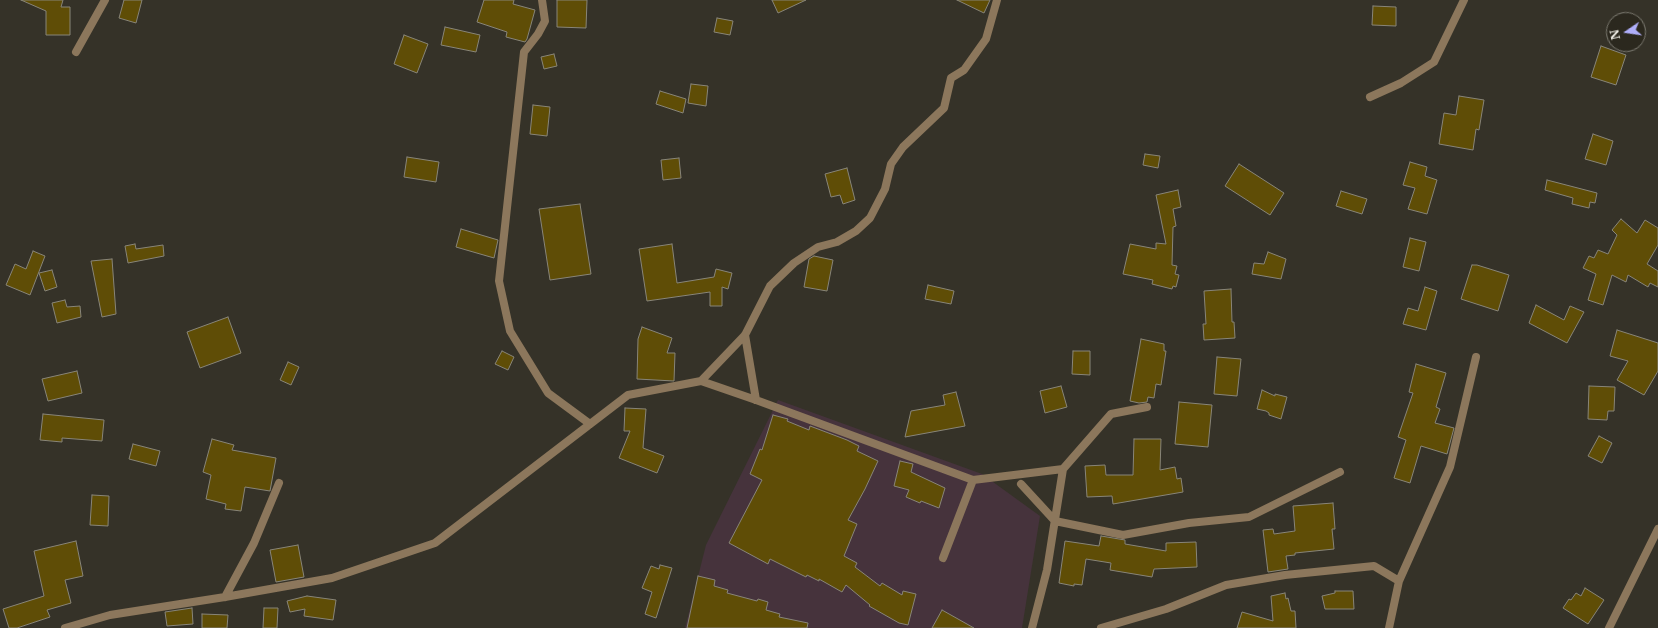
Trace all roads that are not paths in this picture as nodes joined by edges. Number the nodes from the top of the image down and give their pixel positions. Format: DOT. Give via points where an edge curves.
graph roads {
  1 [pos="105,0"];
  2 [pos="542,0"];
  3 [pos="997,0"];
  4 [pos="1464,0"];
  5 [pos="76,52"];
  6 [pos="1370,97"];
  7 [pos="745,335"];
  8 [pos="1476,357"];
  9 [pos="701,381"];
  10 [pos="756,400"];
  11 [pos="1147,406"];
  12 [pos="590,424"];
  13 [pos="1063,469"];
  14 [pos="1340,472"];
  15 [pos="973,480"];
  16 [pos="279,483"];
  17 [pos="1021,484"];
  18 [pos="1054,521"];
  19 [pos="1658,529"];
  20 [pos="943,558"];
  21 [pos="1399,582"];
  22 [pos="225,597"];
  23 [pos="65,628"];
  24 [pos="1032,628"];
  25 [pos="1101,628"];
  26 [pos="1389,628"];
  27 [pos="1609,628"];
  1 -- 5 [label="street"];
  2 -- 12 [label="street" via="545,21 524,52 499,281 510,331 548,393"];
  3 -- 7 [label="street" via="986,39 964,70 951,78 944,108 903,147 891,164 885,189 870,218 856,231 837,242 818,247 794,263 770,286"];
  4 -- 6 [label="street" via="1434,62 1401,83"];
  7 -- 9 [label="street"];
  7 -- 10 [label="street"];
  8 -- 21 [label="street" via="1450,467"];
  9 -- 10 [label="street"];
  9 -- 12 [label="street" via="628,395"];
  10 -- 15 [label="street"];
  11 -- 13 [label="street" via="1111,414"];
  12 -- 22 [label="street" via="435,543 332,578"];
  13 -- 15 [label="street"];
  13 -- 18 [label="street"];
  14 -- 18 [label="street" via="1249,517 1238,519 1189,523 1122,536"];
  15 -- 20 [label="street"];
  16 -- 22 [label="street" via="254,543"];
  17 -- 18 [label="street"];
  18 -- 24 [label="street" via="1047,570"];
  19 -- 27 [label="street"];
  21 -- 25 [label="street" via="1374,566 1285,575 1226,585 1166,609"];
  21 -- 26 [label="street"];
  22 -- 23 [label="street" via="110,615"];
}
